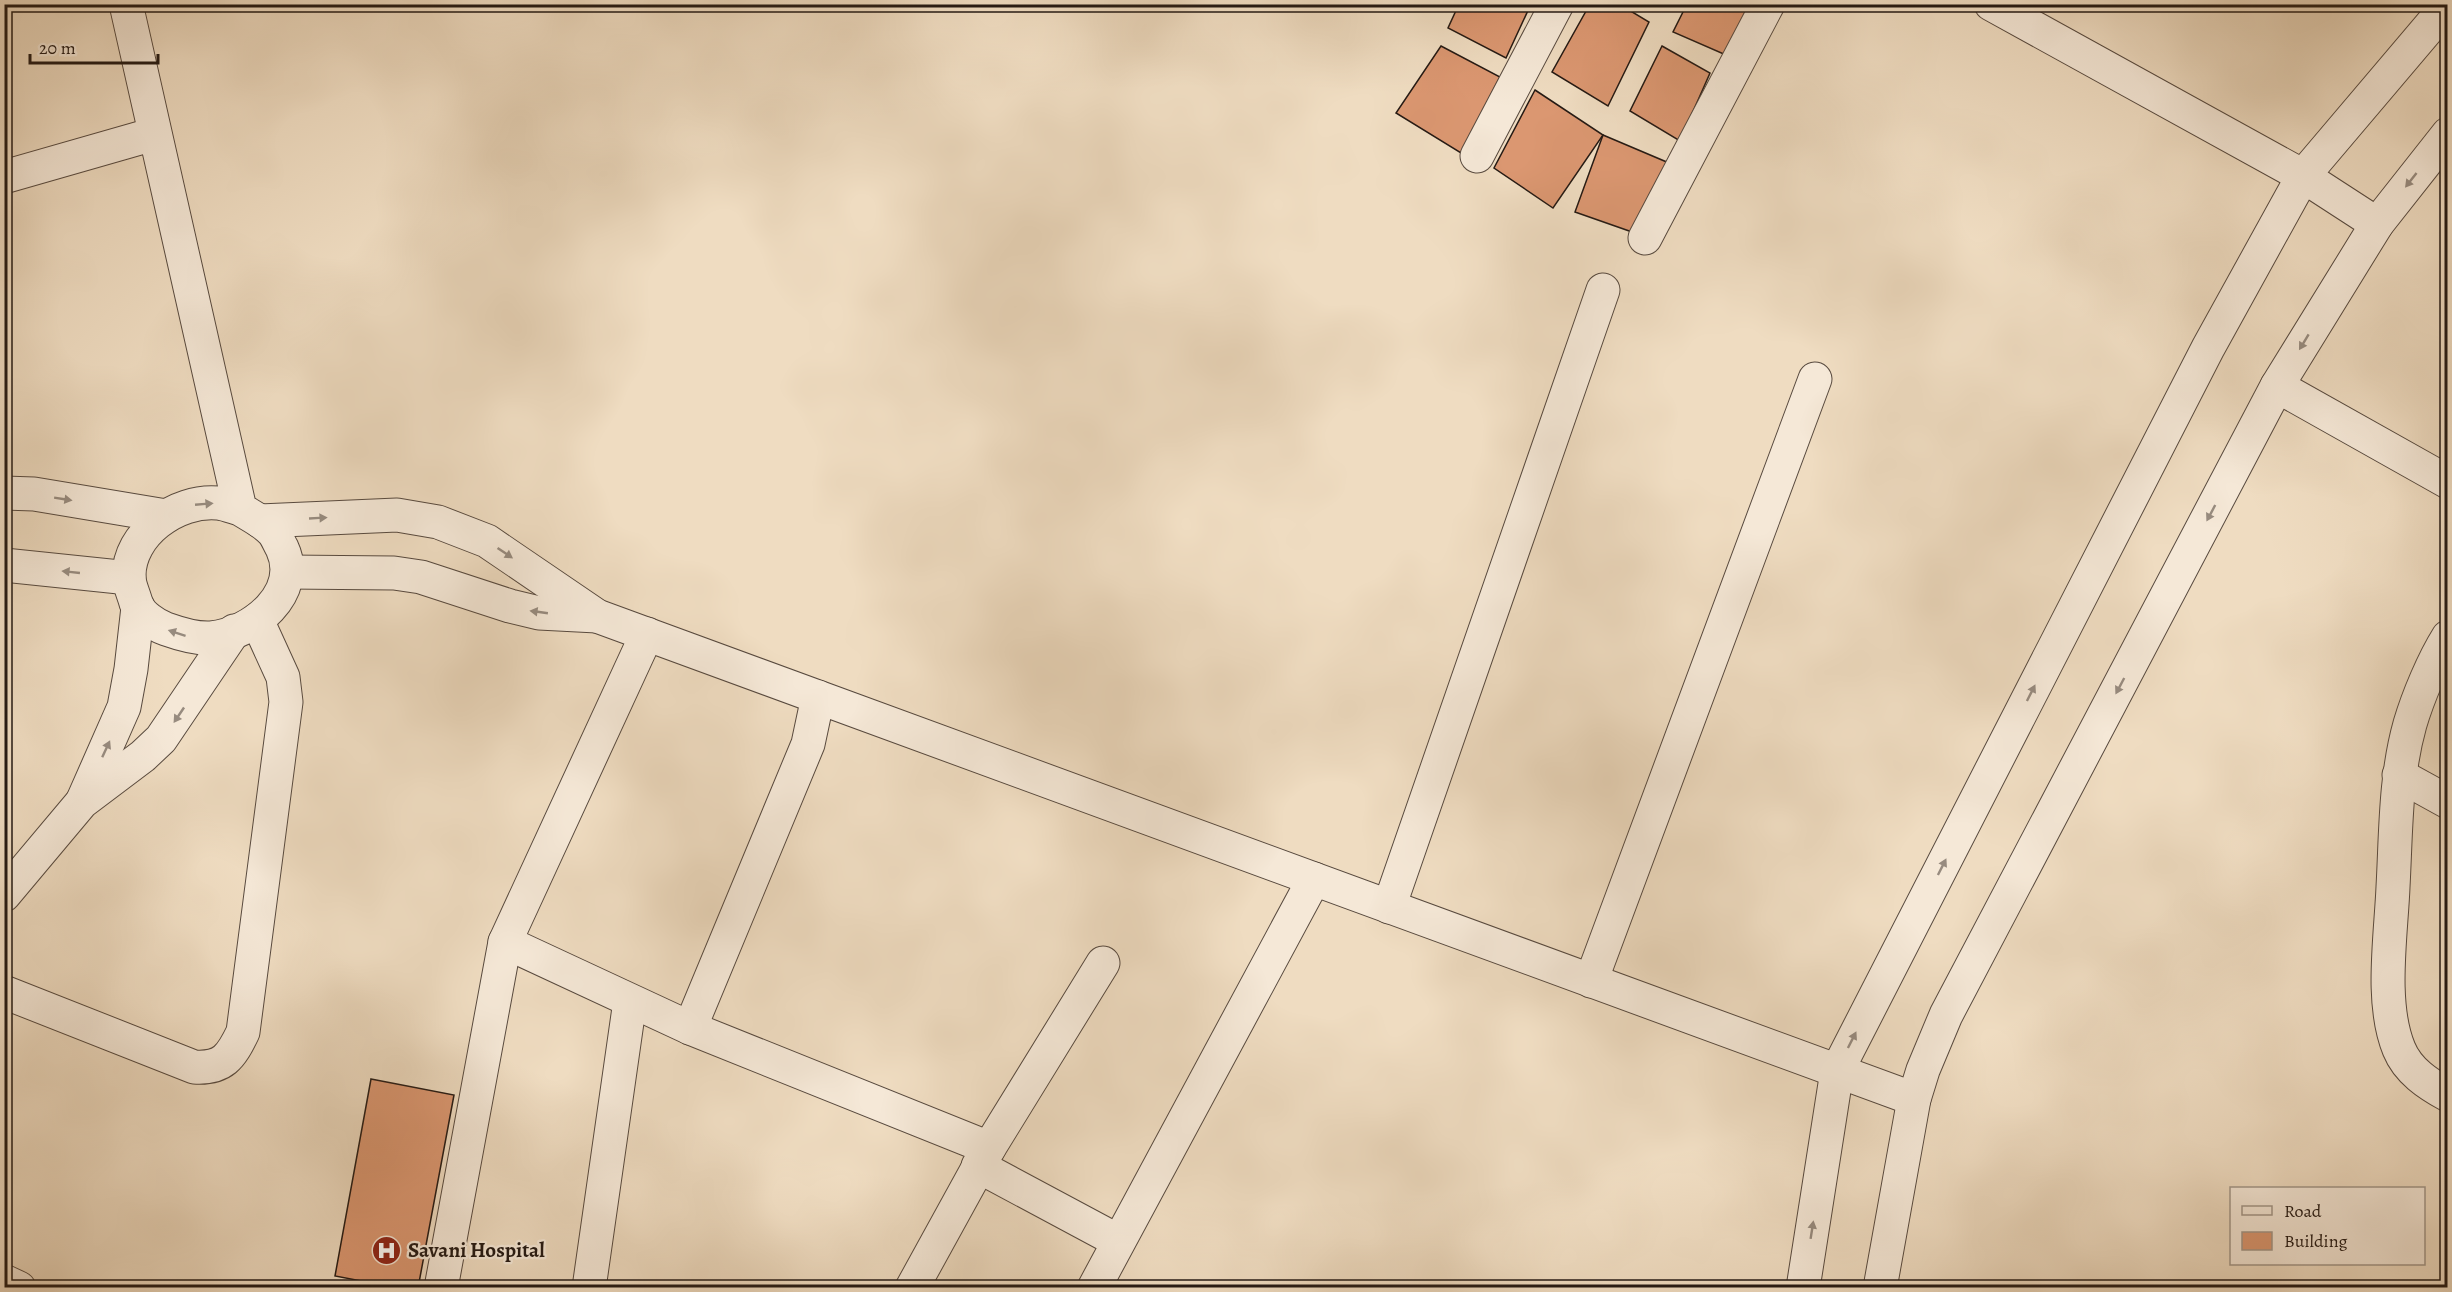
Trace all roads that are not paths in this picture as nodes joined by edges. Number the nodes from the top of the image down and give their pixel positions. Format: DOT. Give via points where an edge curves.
graph roads {
  1 [pos="126,4"];
  2 [pos="1557,4"];
  3 [pos="1768,4"];
  4 [pos="1991,4"];
  5 [pos="2431,10"];
  6 [pos="154,134"];
  7 [pos="2448,134"];
  8 [pos="1477,156"];
  9 [pos="2302,176"];
  10 [pos="4,177"];
  11 [pos="2377,224"];
  12 [pos="1645,238"];
  13 [pos="1603,290"];
  14 [pos="1815,380"];
  15 [pos="2277,386"];
  16 [pos="2448,482"];
  17 [pos="4,493"];
  18 [pos="250,515"];
  19 [pos="166,516"];
  20 [pos="4,565"];
  21 [pos="288,572"];
  22 [pos="133,592"];
  23 [pos="597,616"];
  24 [pos="246,626"];
  25 [pos="647,634"];
  26 [pos="2448,637"];
  27 [pos="818,697"];
  28 [pos="2399,775"];
  29 [pos="82,802"];
  30 [pos="2448,802"];
  31 [pos="1314,879"];
  32 [pos="4,895"];
  33 [pos="1389,907"];
  34 [pos="505,942"];
  35 [pos="1103,963"];
  36 [pos="1591,981"];
  37 [pos="4,992"];
  38 [pos="630,1001"];
  39 [pos="690,1028"];
  40 [pos="1837,1071"];
  41 [pos="2448,1095"];
  42 [pos="1914,1099"];
  43 [pos="983,1157"];
  44 [pos="1118,1241"];
  45 [pos="4,1281"];
  46 [pos="19,1287"];
  47 [pos="441,1287"];
  48 [pos="589,1287"];
  49 [pos="912,1287"];
  50 [pos="1094,1287"];
  51 [pos="1803,1287"];
  52 [pos="1880,1287"];
  1 -- 6 [label="street"];
  2 -- 8 [label="street"];
  3 -- 12 [label="street"];
  4 -- 9 [label="street"];
  5 -- 9 [label="street"];
  6 -- 10 [label="street"];
  6 -- 18 [label="street"];
  7 -- 11 [label="street, one-way"];
  9 -- 11 [label="street"];
  40 -- 9 [label="street, one-way" via="2208,348"];
  11 -- 15 [label="street, one-way"];
  13 -- 33 [label="street"];
  14 -- 36 [label="street"];
  15 -- 16 [label="street"];
  15 -- 42 [label="street, one-way" via="1946,1015"];
  17 -- 19 [label="street, one-way" via="34,494"];
  19 -- 18 [label="street, one-way" via="194,505 217,503"];
  18 -- 21 [label="street" via="275,534"];
  18 -- 23 [label="street, one-way" via="397,514 438,522 487,541"];
  19 -- 22 [label="street" via="145,532 132,556"];
  22 -- 20 [label="street, one-way"];
  23 -- 21 [label="street, one-way" via="539,613 421,577 394,573"];
  21 -- 24 [label="street" via="272,607"];
  24 -- 22 [label="street, one-way" via="211,638 184,636 155,625"];
  29 -- 22 [label="street, one-way" via="124,707 132,669"];
  23 -- 25 [label="street"];
  24 -- 29 [label="street, one-way" via="161,739"];
  24 -- 37 [label="street" via="284,677 286,702 243,1032 232,1055 209,1068 194,1067"];
  25 -- 27 [label="street"];
  25 -- 34 [label="street"];
  26 -- 28 [label="street" via="2410,723"];
  27 -- 31 [label="street"];
  27 -- 39 [label="street" via="808,744"];
  28 -- 30 [label="street"];
  28 -- 41 [label="street" via="2388,980 2392,1019 2399,1050 2423,1082"];
  29 -- 32 [label="street"];
  31 -- 33 [label="street"];
  31 -- 44 [label="street"];
  33 -- 36 [label="street"];
  34 -- 38 [label="street"];
  34 -- 47 [label="street"];
  35 -- 43 [label="street"];
  36 -- 40 [label="street"];
  38 -- 39 [label="street"];
  38 -- 48 [label="street"];
  39 -- 43 [label="street"];
  40 -- 42 [label="street"];
  51 -- 40 [label="street, one-way"];
  42 -- 52 [label="street"];
  43 -- 44 [label="street"];
  43 -- 49 [label="street"];
  44 -- 50 [label="street"];
  45 -- 46 [label="street"];
}
